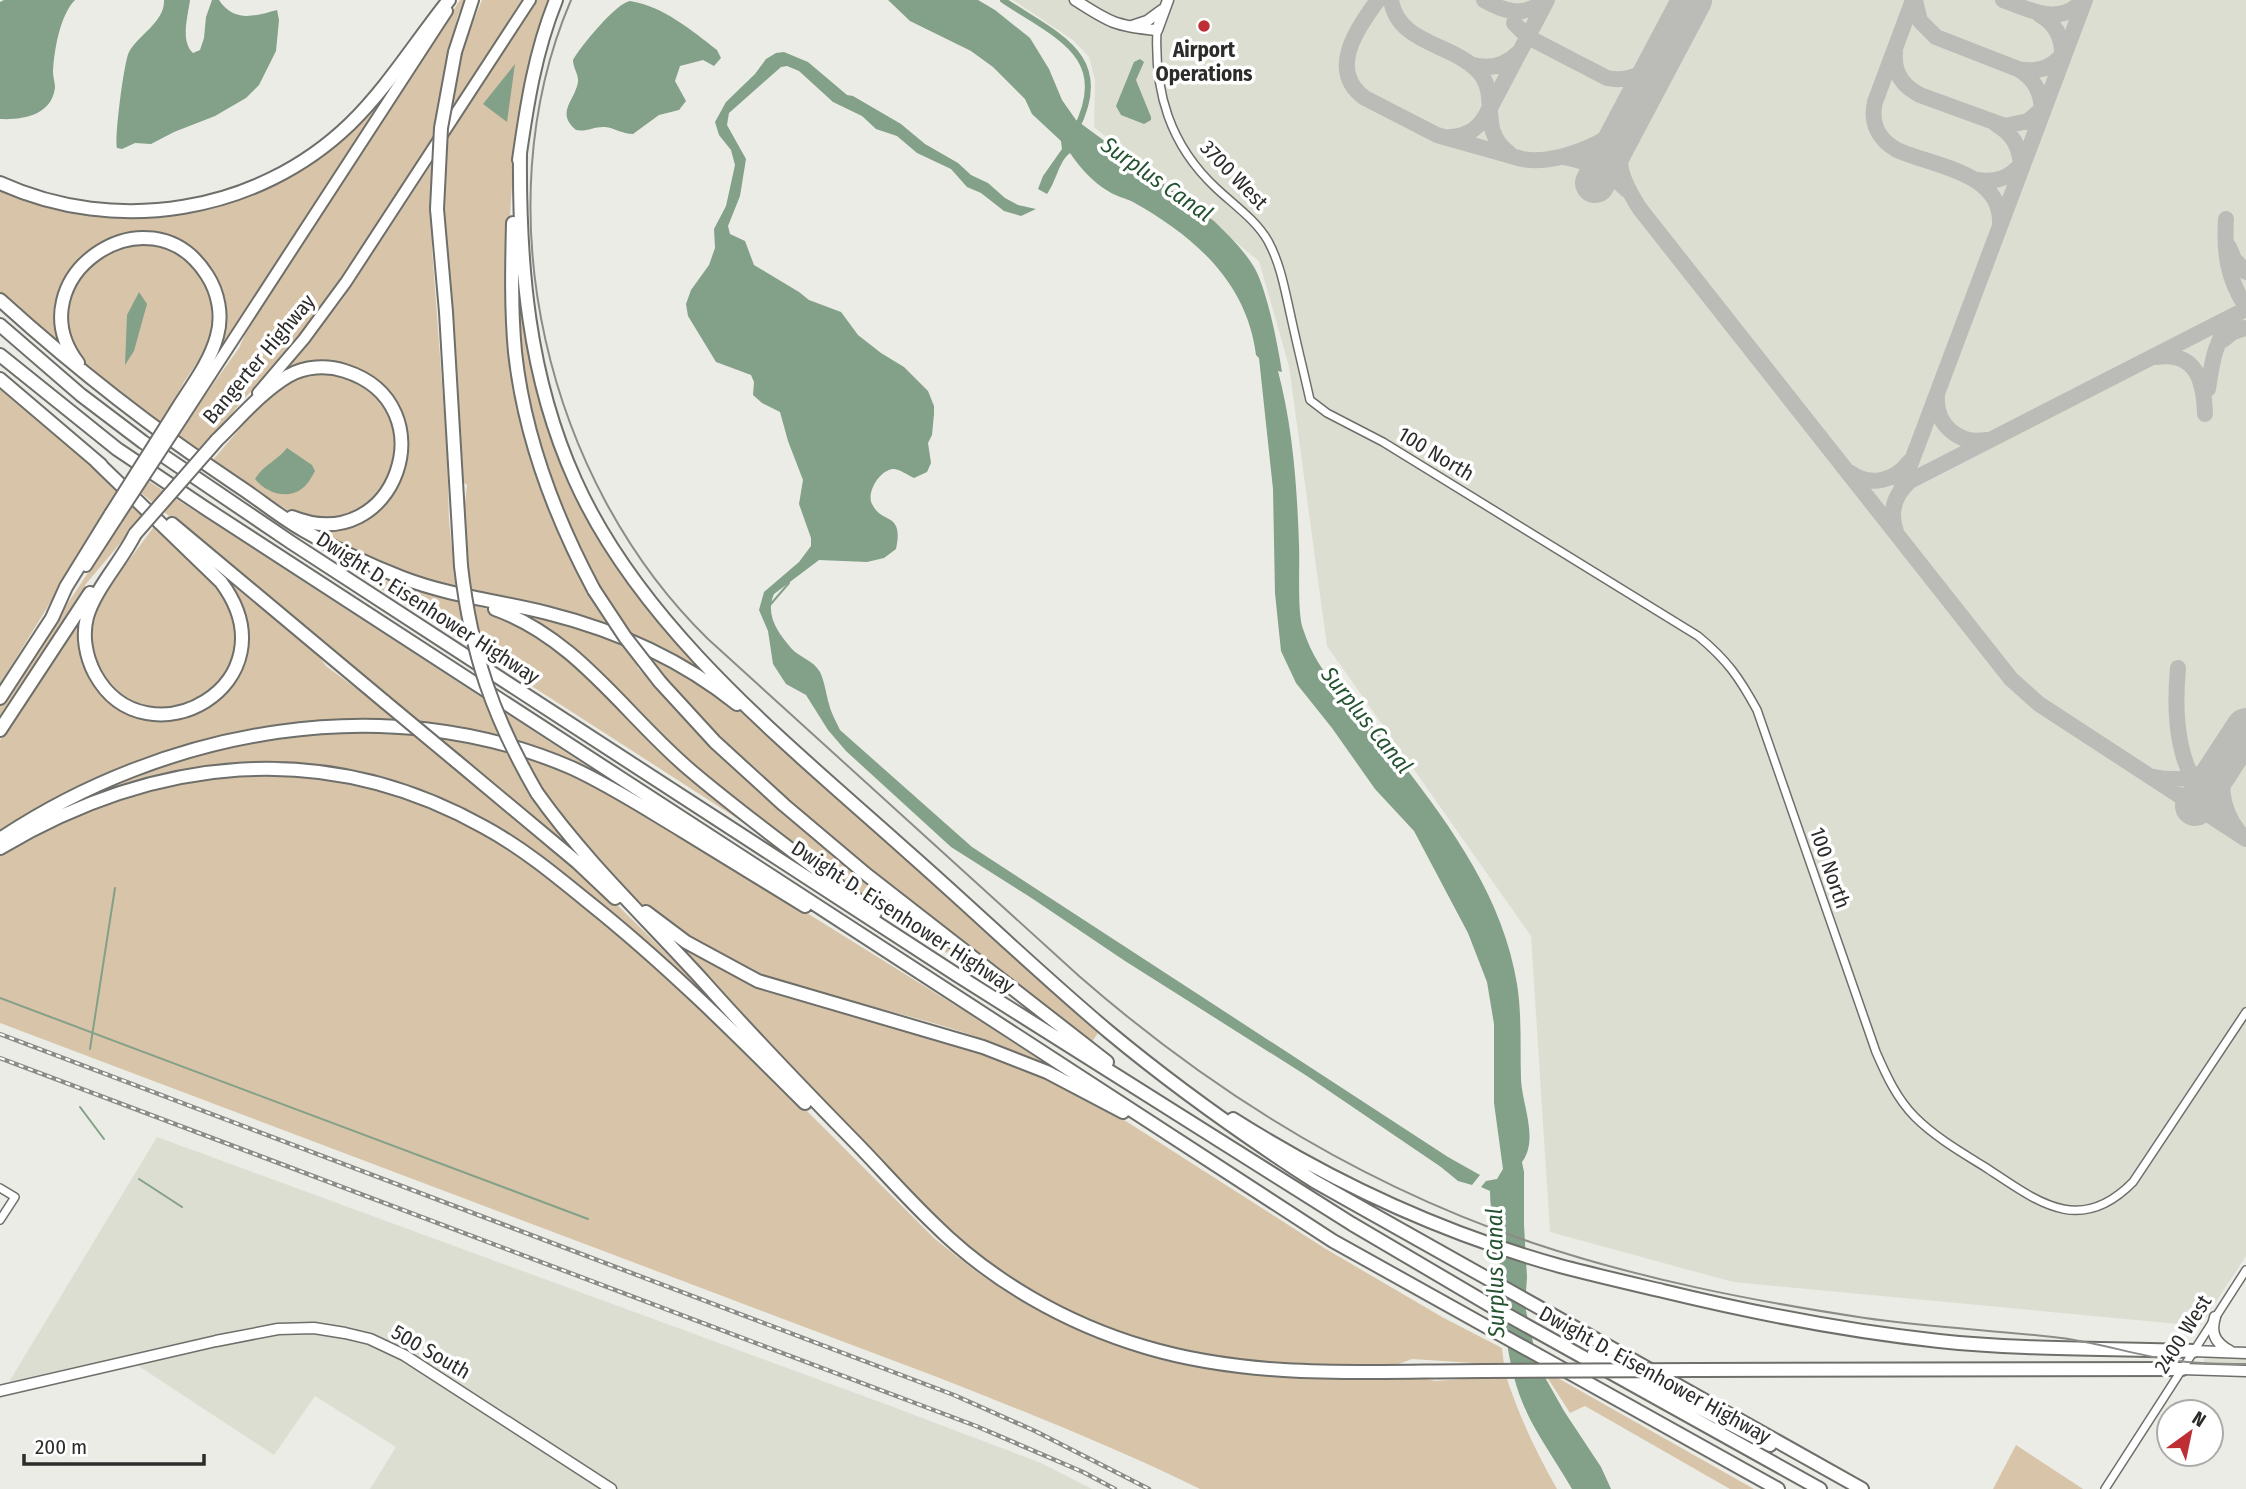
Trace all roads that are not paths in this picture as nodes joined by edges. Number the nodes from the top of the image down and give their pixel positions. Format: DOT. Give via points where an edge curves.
graph roads {
  1 [pos="452,0"];
  2 [pos="472,0"];
  3 [pos="530,0"];
  4 [pos="556,0"];
  5 [pos="1075,0"];
  6 [pos="1166,4"];
  7 [pos="1128,28"];
  8 [pos="1157,30"];
  9 [pos="520,152"];
  10 [pos="0,183"];
  11 [pos="0,300"];
  12 [pos="0,325"];
  13 [pos="0,355"];
  14 [pos="0,379"];
  15 [pos="105,391"];
  16 [pos="1310,400"];
  17 [pos="180,414"];
  18 [pos="217,440"];
  19 [pos="96,461"];
  20 [pos="243,489"];
  21 [pos="135,534"];
  22 [pos="465,597"];
  23 [pos="0,698"];
  24 [pos="0,730"];
  25 [pos="790,746"];
  26 [pos="0,839"];
  27 [pos="0,848"];
  28 [pos="623,895"];
  29 [pos="925,974"];
  30 [pos="957,975"];
  31 [pos="729,1011"];
  32 [pos="2246,1012"];
  33 [pos="1110,1032"];
  34 [pos="1168,1109"];
  35 [pos="1201,1155"];
  36 [pos="0,1188"];
  37 [pos="0,1220"];
  38 [pos="975,1259"];
  39 [pos="2246,1269"];
  40 [pos="2215,1317"];
  41 [pos="1541,1333"];
  42 [pos="2193,1351"];
  43 [pos="2233,1353"];
  44 [pos="2246,1353"];
  45 [pos="2182,1369"];
  46 [pos="2246,1371"];
  47 [pos="0,1391"];
  48 [pos="1724,1459"];
  49 [pos="611,1489"];
  50 [pos="1770,1489"];
  51 [pos="1778,1489"];
  52 [pos="1820,1489"];
  53 [pos="1861,1489"];
  54 [pos="2105,1489"];
  1 -- 10 [label="highway" via="349,125 299,163 249,189 186,207 121,211 53,202"];
  1 -- 17 [label="main road, Bangerter Highway"];
  2 -- 28 [label="highway, bridge" via="455,52 441,128 437,209 467,615 484,678 511,747 537,793"];
  3 -- 18 [label="main road, Bangerter Highway" via="340,291"];
  4 -- 9 [label="highway" via="530,82"];
  5 -- 7 [label="street"];
  6 -- 7 [label="street" via="1147,21"];
  6 -- 8 [label="street, 3700 West"];
  7 -- 8 [label="street"];
  8 -- 16 [label="street, 3700 West" via="1164,106 1179,143 1199,172 1258,227 1274,252"];
  9 -- 25 [label="highway" via="523,281 534,352 547,409 575,481 607,542 656,610"];
  9 -- 34 [label="highway, bridge" via="511,284 516,354 527,414 551,499 594,590 625,637 715,742 867,875"];
  11 -- 15 [label="highway"];
  12 -- 30 [label="highway, Dwight D. Eisenhower Highway" via="81,396 143,442"];
  13 -- 29 [label="highway, Dwight D. Eisenhower Highway" via="117,449 194,501"];
  14 -- 19 [label="highway"];
  15 -- 17 [label="highway" via="68,346 63,323 65,295 82,264 105,247 128,239 161,240 183,250 202,267 212,282 220,313 210,356"];
  15 -- 20 [label="highway"];
  16 -- 32 [label="street, 100 North" via="1686,628 1723,657 1757,710 1888,1078 1913,1116 1968,1156 2039,1202 2055,1208 2098,1208 2133,1182"];
  17 -- 23 [label="highway, bridge" via="66,587 52,618"];
  18 -- 20 [label="highway" via="289,375 310,368 335,368 364,379 394,411 402,442 398,472 380,501 358,517 332,524 304,522"];
  18 -- 21 [label="highway, Bangerter Highway, bridge"];
  19 -- 21 [label="highway" via="221,582 238,610 242,645 233,674 213,697 186,711 156,714 130,706 99,682 90,665 85,644 87,618"];
  19 -- 31 [label="highway, bridge" via="576,862"];
  20 -- 22 [label="highway" via="349,555 405,579"];
  21 -- 24 [label="highway, Bangerter Highway" via="77,612"];
  22 -- 25 [label="highway" via="610,632 675,663 730,698"];
  22 -- 30 [label="highway" via="537,628 573,654 688,769"];
  25 -- 33 [label="highway"];
  26 -- 29 [label="highway" via="107,781 240,739 335,726 432,730 509,746 595,779 884,956"];
  27 -- 38 [label="highway" via="117,793 171,778 232,769 340,775 440,805 528,854 632,939 722,1021 921,1219 952,1247"];
  28 -- 31 [label="highway"];
  28 -- 35 [label="highway" via="686,942 758,981 983,1047 1046,1072"];
  29 -- 35 [label="highway, Dwight D. Eisenhower Highway"];
  30 -- 34 [label="highway, Dwight D. Eisenhower Highway"];
  31 -- 38 [label="highway" via="934,1224"];
  33 -- 42 [label="highway" via="1175,1081 1305,1162 1402,1210 1538,1259 1808,1324 1940,1341"];
  33 -- 53 [label="highway" via="1236,1131 1314,1181"];
  34 -- 41 [label="highway, Dwight D. Eisenhower Highway" via="1352,1224"];
  35 -- 48 [label="highway, Dwight D. Eisenhower Highway" via="1333,1241"];
  36 -- 37 [label="street" via="15,1197"];
  38 -- 45 [label="highway, bridge" via="1071,1319 1123,1340 1241,1367"];
  39 -- 40 [label="street, 2400 West"];
  40 -- 42 [label="street, 2400 West"];
  40 -- 43 [label="street" via="2214,1336"];
  41 -- 52 [label="highway, Dwight D. Eisenhower Highway"];
  41 -- 53 [label="highway" via="1583,1347"];
  42 -- 43 [label="street"];
  42 -- 45 [label="street, 2400 West"];
  43 -- 44 [label="street"];
  45 -- 46 [label="street"];
  45 -- 54 [label="street, 2400 West"];
  47 -- 49 [label="street, 500 South" via="278,1329 314,1328 370,1339 404,1355"];
  48 -- 50 [label="highway"];
  48 -- 51 [label="highway, Dwight D. Eisenhower Highway"];
}
